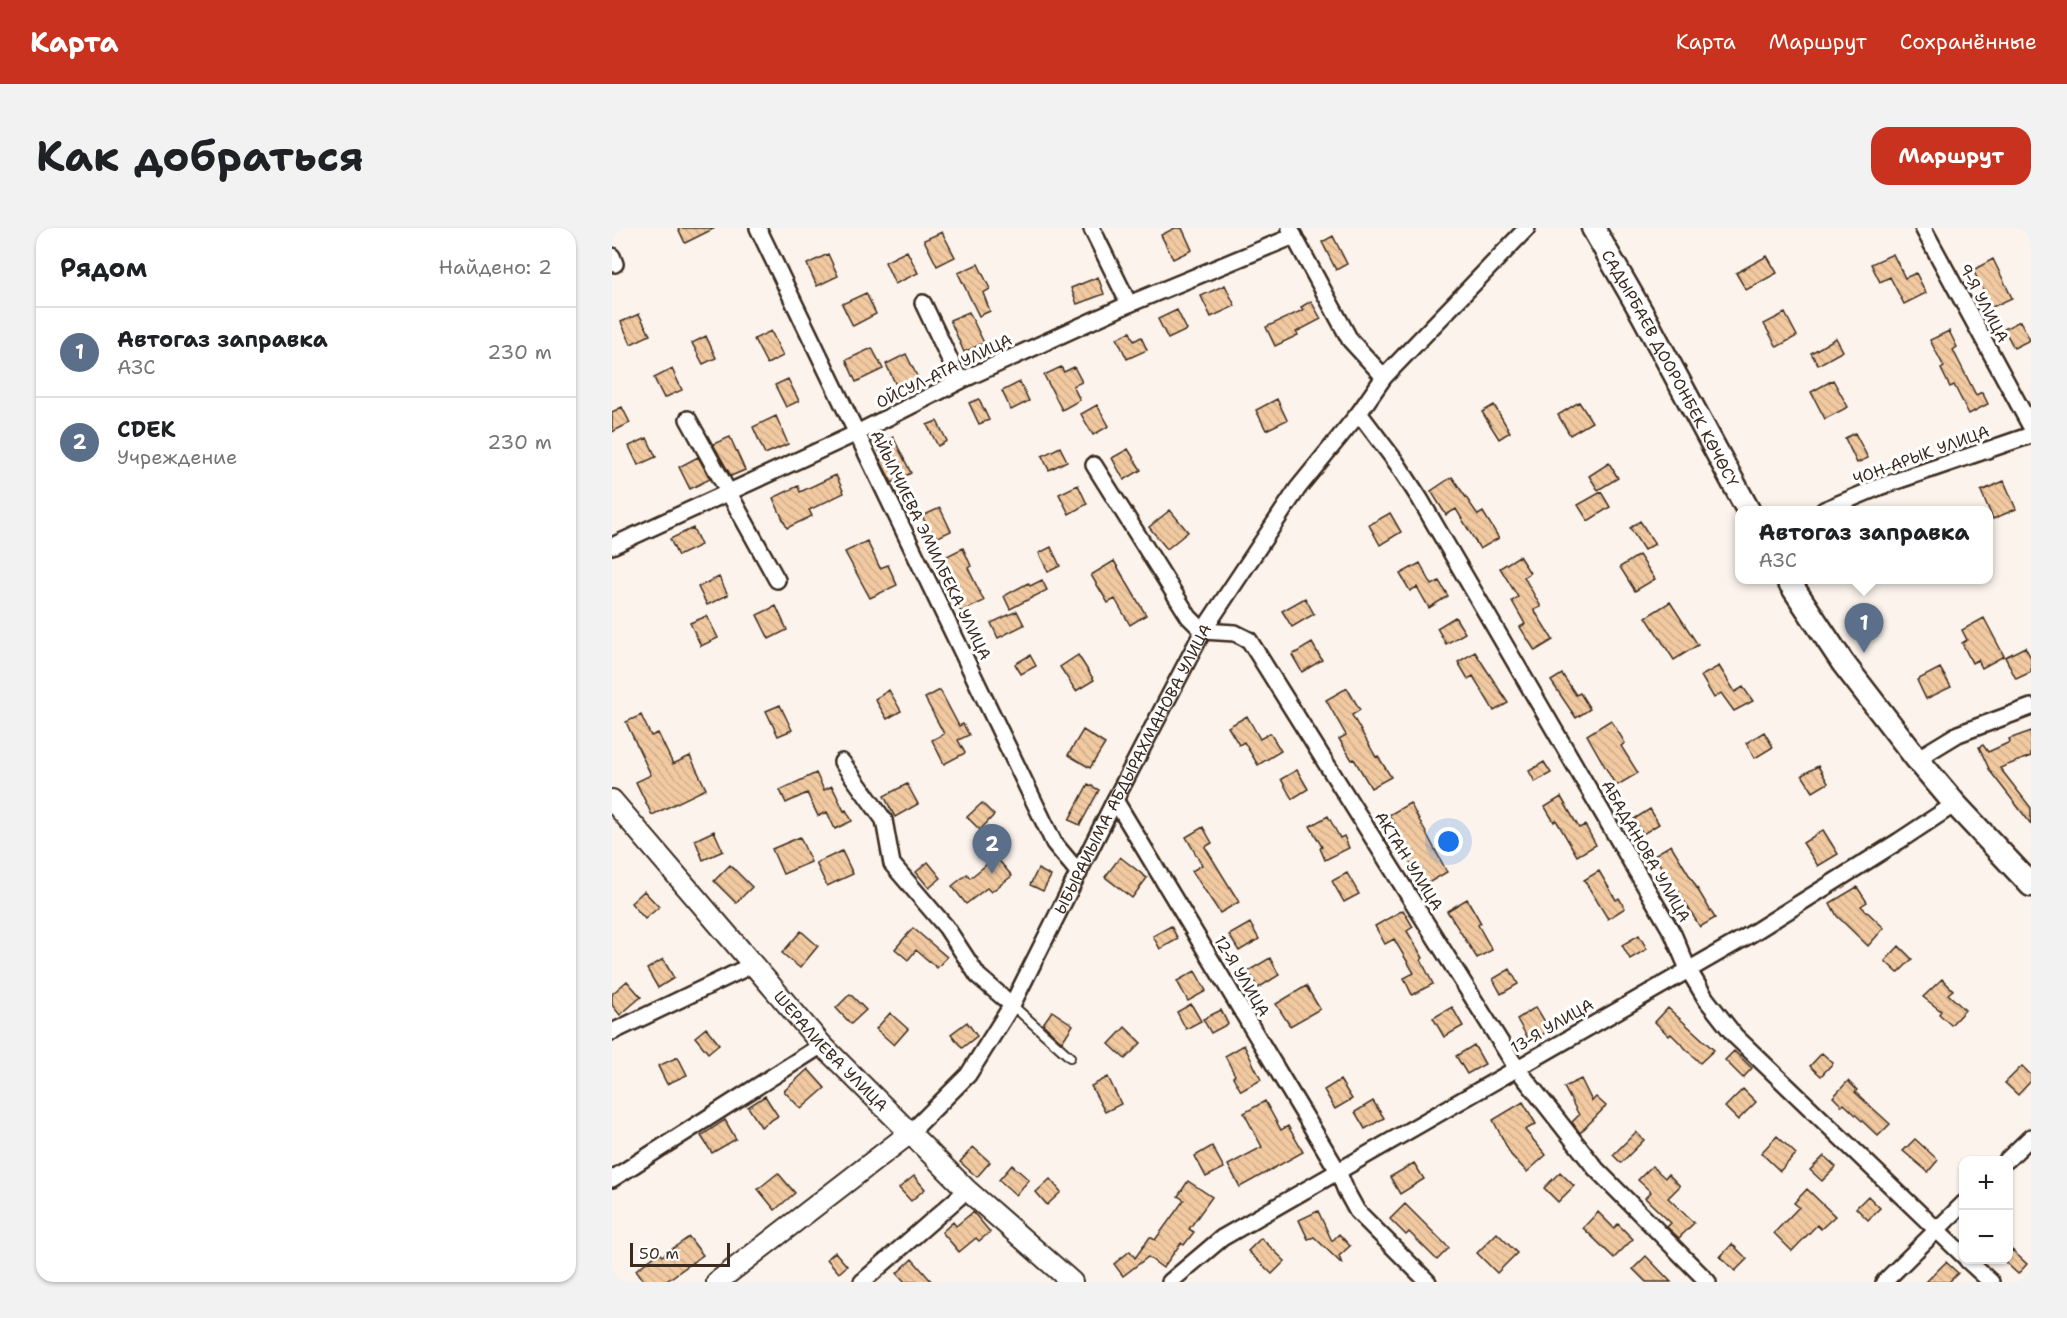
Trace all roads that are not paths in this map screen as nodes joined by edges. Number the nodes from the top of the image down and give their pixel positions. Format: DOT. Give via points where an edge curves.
graph roads {
  1 [pos="758,228"];
  2 [pos="1527,228"];
  3 [pos="1593,228"];
  4 [pos="1923,228"];
  5 [pos="1092,229"];
  6 [pos="1292,232"];
  7 [pos="923,303"];
  8 [pos="1130,304"];
  9 [pos="1384,377"];
  10 [pos="960,381"];
  11 [pos="1359,413"];
  12 [pos="688,419"];
  13 [pos="2031,427"];
  14 [pos="857,433"];
  15 [pos="2031,435"];
  16 [pos="1094,465"];
  17 [pos="727,492"];
  18 [pos="1746,506"];
  19 [pos="1834,506"];
  20 [pos="612,546"];
  21 [pos="777,580"];
  22 [pos="1791,584"];
  23 [pos="1203,632"];
  24 [pos="2031,707"];
  25 [pos="1917,759"];
  26 [pos="842,762"];
  27 [pos="612,800"];
  28 [pos="1115,800"];
  29 [pos="1955,804"];
  30 [pos="1079,873"];
  31 [pos="2031,885"];
  32 [pos="752,965"];
  33 [pos="1688,969"];
  34 [pos="1012,1005"];
  35 [pos="612,1032"];
  36 [pos="822,1045"];
  37 [pos="1070,1057"];
  38 [pos="1516,1068"];
  39 [pos="910,1133"];
  40 [pos="2031,1137"];
  41 [pos="2012,1156"];
  42 [pos="1338,1171"];
  43 [pos="612,1179"];
  44 [pos="967,1190"];
  45 [pos="1959,1208"];
  46 [pos="1936,1229"];
  47 [pos="1959,1251"];
  48 [pos="1971,1264"];
  49 [pos="717,1282"];
  50 [pos="862,1282"];
  51 [pos="1071,1282"];
  52 [pos="1170,1282"];
  53 [pos="1428,1282"];
  54 [pos="1707,1282"];
  55 [pos="1884,1282"];
  56 [pos="1991,1282"];
  1 -- 14 [label="street, АЙЫЛЧИЕВА ЭМИЛБЕКА УЛИЦА"];
  2 -- 9 [label="street, ЫБЫРАЙЫМА АБДЫРАХМАНОВА УЛИЦА"];
  3 -- 18 [label="main road, САДЫРБАЕВ ДООРОНБЕК КӨЧӨСҮ"];
  4 -- 13 [label="street, 9-Я УЛИЦА"];
  5 -- 8 [label="street"];
  6 -- 8 [label="street, ОЙСУЛ-АТА УЛИЦА"];
  6 -- 9 [label="street" via="1350,340"];
  7 -- 10 [label="street"];
  8 -- 10 [label="street, ОЙСУЛ-АТА УЛИЦА"];
  9 -- 11 [label="street, ЫБЫРАЙЫМА АБДЫРАХМАНОВА УЛИЦА"];
  10 -- 14 [label="street, ОЙСУЛ-АТА УЛИЦА"];
  11 -- 23 [label="street, ЫБЫРАЙЫМА АБДЫРАХМАНОВА УЛИЦА" via="1298,488"];
  11 -- 33 [label="street, АБАДАНОВА УЛИЦА" via="1420,499 1673,934"];
  12 -- 17 [label="street"];
  14 -- 17 [label="street, ОЙСУЛ-АТА УЛИЦА"];
  14 -- 30 [label="street, АЙЫЛЧИЕВА ЭМИЛБЕКА УЛИЦА" via="1054,843"];
  15 -- 19 [label="street, ЧОН-АРЫК УЛИЦА"];
  16 -- 23 [label="street" via="1189,617"];
  17 -- 20 [label="street, ОЙСУЛ-АТА УЛИЦА"];
  17 -- 21 [label="street"];
  22 -- 25 [label="main road" via="1843,663"];
  23 -- 28 [label="street, ЫБЫРАЙЫМА АБДЫРАХМАНОВА УЛИЦА"];
  23 -- 38 [label="street, АКТАН УЛИЦА" via="1235,633 1249,640"];
  24 -- 25 [label="street" via="1958,734"];
  25 -- 29 [label="main road"];
  26 -- 34 [label="street" via="885,819 892,864 946,927 978,976"];
  27 -- 32 [label="street, ШЕРАЛИЕВА УЛИЦА"];
  28 -- 30 [label="street, ЫБЫРАЙЫМА АБДЫРАХМАНОВА УЛИЦА"];
  28 -- 42 [label="street, 12-Я УЛИЦА"];
  29 -- 31 [label="main road"];
  29 -- 33 [label="street, 13-Я УЛИЦА" via="1751,934"];
  30 -- 34 [label="street, ЫБЫРАЙЫМА АБДЫРАХМАНОВА УЛИЦА"];
  32 -- 35 [label="street"];
  32 -- 36 [label="street, ШЕРАЛИЕВА УЛИЦА"];
  33 -- 38 [label="street, 13-Я УЛИЦА"];
  33 -- 46 [label="street, АБАДАНОВА УЛИЦА" via="1735,1036"];
  34 -- 37 [label="lane"];
  34 -- 39 [label="street, ЫБЫРАЙЫМА АБДЫРАХМАНОВА УЛИЦА" via="968,1075"];
  36 -- 39 [label="street, ШЕРАЛИЕВА УЛИЦА"];
  36 -- 43 [label="street"];
  38 -- 42 [label="street, 13-Я УЛИЦА"];
  38 -- 54 [label="street, АКТАН УЛИЦА" via="1596,1169"];
  39 -- 44 [label="street, ШЕРАЛИЕВА УЛИЦА"];
  39 -- 49 [label="street, ЫБЫРАЙЫМА АБДЫРАХМАНОВА УЛИЦА"];
  40 -- 41 [label="street"];
  42 -- 52 [label="street, 13-Я УЛИЦА" via="1222,1238"];
  42 -- 53 [label="street, 12-Я УЛИЦА" via="1357,1211"];
  44 -- 50 [label="street"];
  44 -- 51 [label="street, ШЕРАЛИЕВА УЛИЦА"];
  45 -- 46 [label="street"];
  46 -- 47 [label="street, АБАДАНОВА УЛИЦА"];
  46 -- 55 [label="street"];
  48 -- 56 [label="street"];
}
